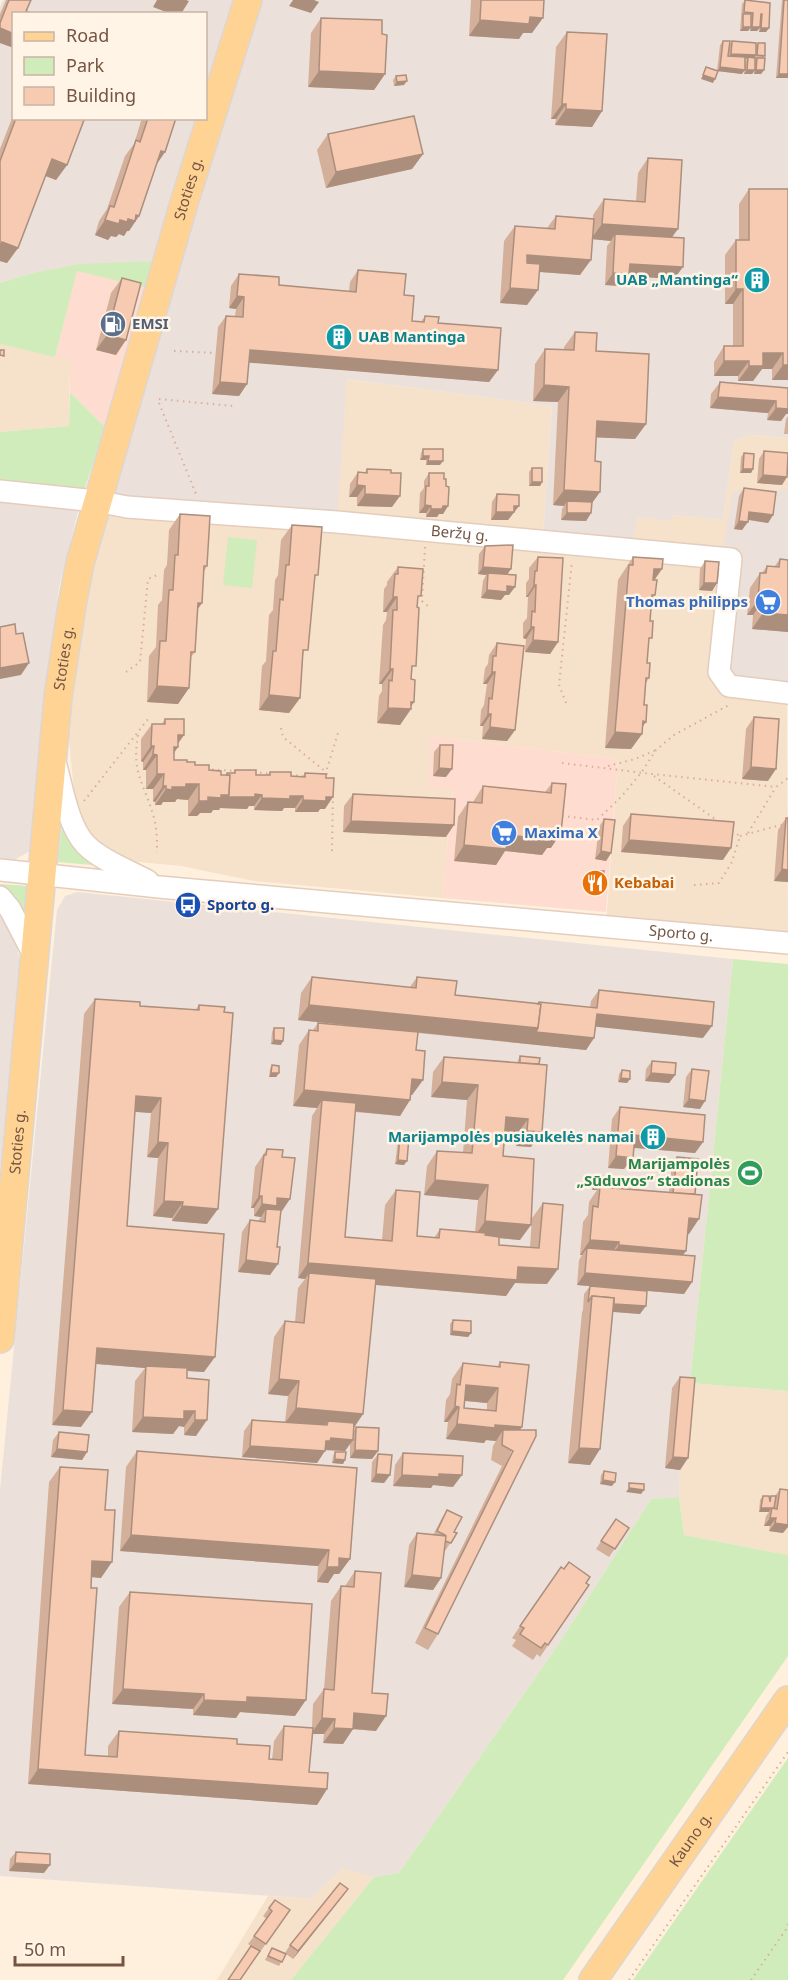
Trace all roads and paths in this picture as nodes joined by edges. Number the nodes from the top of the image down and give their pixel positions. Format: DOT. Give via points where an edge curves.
graph roads {
  1 [pos="248,0"];
  2 [pos="174,351"];
  3 [pos="216,353"];
  4 [pos="233,406"];
  5 [pos="0,490"];
  6 [pos="96,501"];
  7 [pos="204,513"];
  8 [pos="426,530"];
  9 [pos="582,545"];
  10 [pos="157,575"];
  11 [pos="428,606"];
  12 [pos="126,672"];
  13 [pos="788,693"];
  14 [pos="566,703"];
  15 [pos="733,703"];
  16 [pos="148,719"];
  17 [pos="281,728"];
  18 [pos="138,732"];
  19 [pos="338,733"];
  20 [pos="656,750"];
  21 [pos="53,756"];
  22 [pos="562,763"];
  23 [pos="604,767"];
  24 [pos="204,769"];
  25 [pos="238,771"];
  26 [pos="249,772"];
  27 [pos="326,772"];
  28 [pos="641,772"];
  29 [pos="272,774"];
  30 [pos="283,774"];
  31 [pos="652,774"];
  32 [pos="306,776"];
  33 [pos="788,778"];
  34 [pos="786,782"];
  35 [pos="776,787"];
  36 [pos="559,816"];
  37 [pos="71,818"];
  38 [pos="720,822"];
  39 [pos="788,823"];
  40 [pos="730,829"];
  41 [pos="748,833"];
  42 [pos="740,836"];
  43 [pos="332,851"];
  44 [pos="157,852"];
  45 [pos="0,870"];
  46 [pos="42,874"];
  47 [pos="694,885"];
  48 [pos="159,887"];
  49 [pos="0,897"];
  50 [pos="788,944"];
  51 [pos="36,959"];
  52 [pos="0,1339"];
  53 [pos="788,1700"];
  54 [pos="788,1752"];
  55 [pos="788,1924"];
  56 [pos="593,1980"];
  57 [pos="629,1980"];
  58 [pos="751,1980"];
  1 -- 6 [label="main road, Stoties g." via="183,203"];
  2 -- 3 [label="path"];
  4 -- 7 [label="path" via="159,401"];
  5 -- 6 [label="street, Beržų g."];
  6 -- 7 [label="street, Beržų g."];
  6 -- 21 [label="main road, Stoties g." via="72,605"];
  7 -- 8 [label="street, Beržų g."];
  8 -- 9 [label="street, Beržų g."];
  8 -- 11 [label="path" via="422,601"];
  9 -- 13 [label="street, Beržų g." via="731,559 719,672 729,686"];
  9 -- 14 [label="path" via="559,685"];
  10 -- 12 [label="path" via="148,579 140,662"];
  15 -- 20 [label="path" via="674,735"];
  16 -- 18 [label="path"];
  17 -- 27 [label="path" via="283,737"];
  18 -- 37 [label="path"];
  18 -- 44 [label="path" via="136,772 155,820"];
  19 -- 27 [label="path"];
  20 -- 23 [label="path"];
  20 -- 28 [label="path"];
  21 -- 37 [label="street"];
  21 -- 46 [label="main road, Stoties g."];
  22 -- 23 [label="path"];
  23 -- 28 [label="path"];
  24 -- 25 [label="path"];
  26 -- 29 [label="path"];
  27 -- 43 [label="path" via="333,790"];
  28 -- 31 [label="path"];
  28 -- 36 [label="path" via="597,820"];
  30 -- 32 [label="path"];
  31 -- 35 [label="path"];
  31 -- 38 [label="path"];
  33 -- 34 [label="path"];
  34 -- 35 [label="path"];
  35 -- 41 [label="path"];
  37 -- 48 [label="street" via="86,845"];
  39 -- 41 [label="path"];
  40 -- 42 [label="path"];
  41 -- 42 [label="path"];
  42 -- 47 [label="path" via="732,862 718,883"];
  45 -- 46 [label="street, Sporto g."];
  46 -- 48 [label="street, Sporto g."];
  46 -- 51 [label="main road, Stoties g."];
  48 -- 50 [label="street, Sporto g."];
  49 -- 51 [label="street"];
  51 -- 52 [label="main road, Stoties g."];
  53 -- 56 [label="main road, Kauno g."];
  54 -- 57 [label="path"];
  55 -- 58 [label="path"];
}
